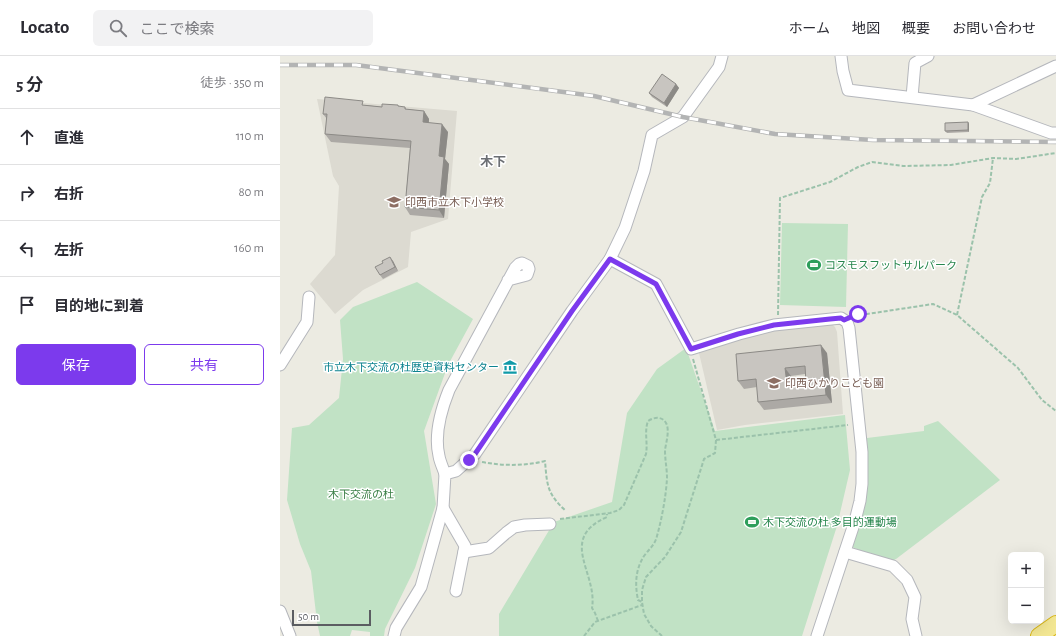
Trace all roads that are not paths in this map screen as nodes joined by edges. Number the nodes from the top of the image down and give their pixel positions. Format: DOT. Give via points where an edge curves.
graph roads {
  1 [pos="722,56"];
  2 [pos="841,56"];
  3 [pos="928,56"];
  4 [pos="1056,66"];
  5 [pos="912,97"];
  6 [pos="973,106"];
  7 [pos="1054,134"];
  8 [pos="610,259"];
  9 [pos="508,280"];
  10 [pos="309,296"];
  11 [pos="280,365"];
  12 [pos="445,474"];
  13 [pos="443,508"];
  14 [pos="550,524"];
  15 [pos="464,552"];
  16 [pos="845,552"];
  17 [pos="456,591"];
  18 [pos="280,611"];
  19 [pos="1056,624"];
  20 [pos="290,636"];
  21 [pos="394,636"];
  22 [pos="817,636"];
  23 [pos="916,636"];
  24 [pos="1039,636"];
  1 -- 8 [label="street" via="719,67 683,117 652,134 644,171 625,228"];
  2 -- 5 [label="street" via="848,90"];
  3 -- 5 [label="street" via="914,63"];
  4 -- 6 [label="street"];
  5 -- 6 [label="street"];
  6 -- 7 [label="street"];
  8 -- 12 [label="street" via="475,454 456,471"];
  8 -- 16 [label="street" via="656,284 691,349 774,325 841,318 847,322 863,467 856,521"];
  9 -- 12 [label="street" via="449,390 441,410 438,455"];
  10 -- 11 [label="street" via="307,322"];
  12 -- 13 [label="street"];
  13 -- 15 [label="street" via="466,546"];
  13 -- 21 [label="street" via="421,587 396,628"];
  14 -- 15 [label="street" via="514,527 489,548"];
  15 -- 17 [label="street"];
  16 -- 22 [label="street"];
  16 -- 23 [label="street" via="893,566 907,580 915,597 912,619"];
  18 -- 20 [label="street"];
  19 -- 24 [label="highway"];
}
